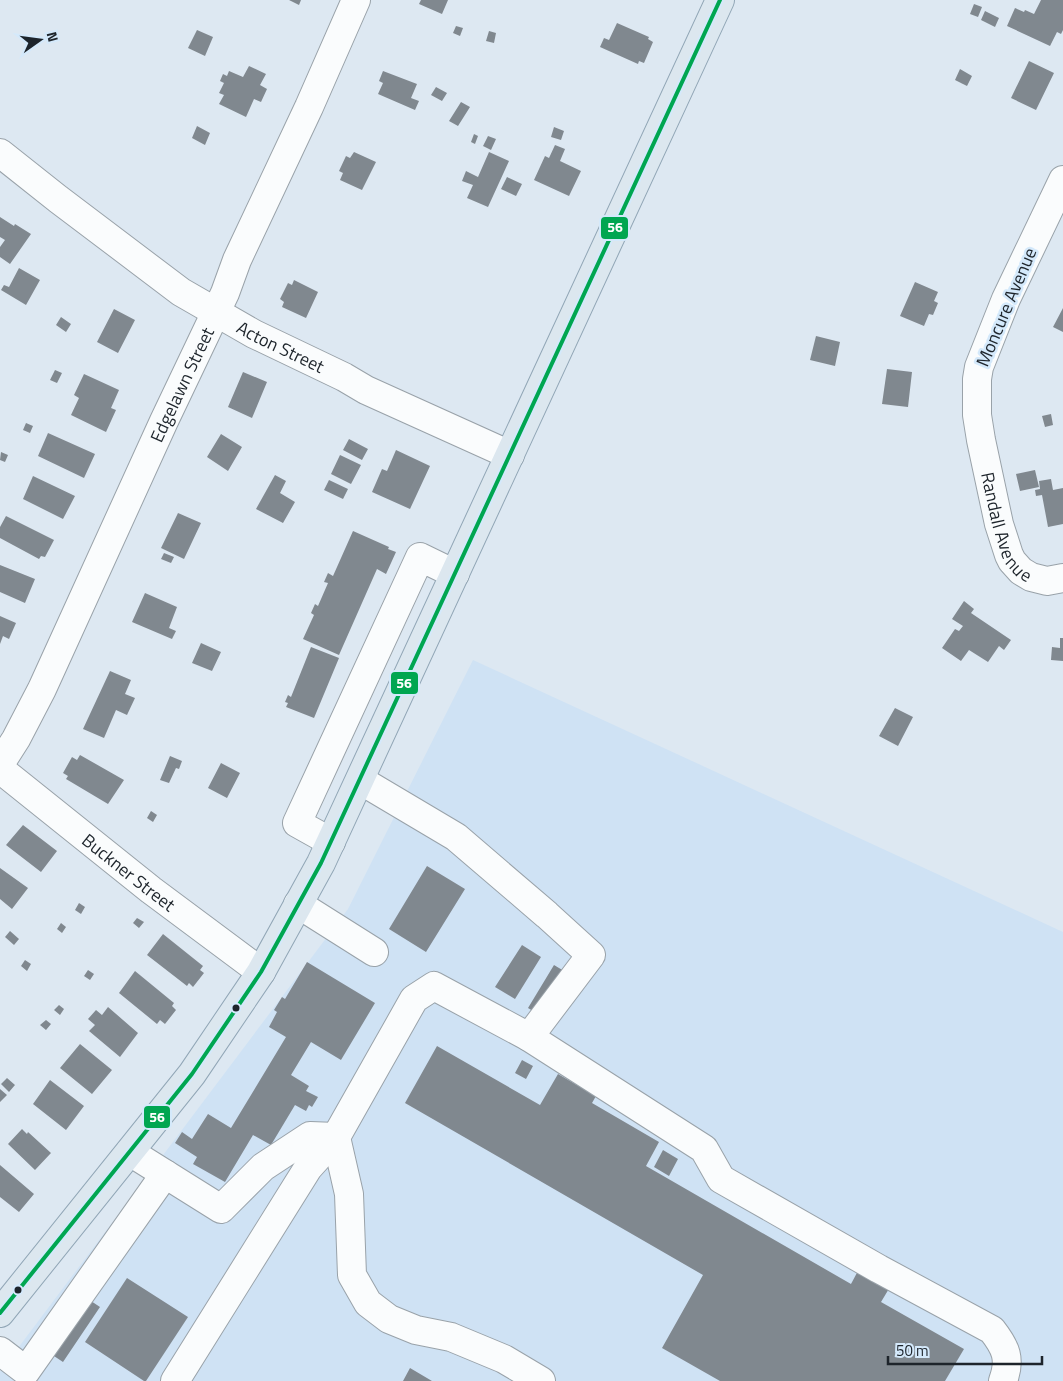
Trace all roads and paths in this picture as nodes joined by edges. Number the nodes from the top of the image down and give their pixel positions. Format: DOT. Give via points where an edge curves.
graph roads {
  1 [pos="356,0"];
  2 [pos="720,0"];
  3 [pos="0,153"];
  4 [pos="1063,180"];
  5 [pos="216,312"];
  6 [pos="980,440"];
  7 [pos="510,455"];
  8 [pos="455,574"];
  9 [pos="1063,578"];
  10 [pos="400,601"];
  11 [pos="434,620"];
  12 [pos="368,671"];
  13 [pos="402,689"];
  14 [pos="337,737"];
  15 [pos="0,764"];
  16 [pos="365,768"];
  17 [pos="0,769"];
  18 [pos="330,842"];
  19 [pos="298,904"];
  20 [pos="374,952"];
  21 [pos="261,972"];
  22 [pos="529,1037"];
  23 [pos="336,1136"];
  24 [pos="130,1152"];
  25 [pos="165,1174"];
  26 [pos="0,1313"];
  27 [pos="0,1351"];
  28 [pos="33,1376"];
  29 [pos="175,1381"];
  30 [pos="541,1381"];
  31 [pos="1003,1381"];
  1 -- 5 [label="street, Edgelawn Street" via="236,260"];
  2 -- 7 [label="main road"];
  3 -- 5 [label="street, Acton Street" via="181,292"];
  4 -- 6 [label="street, Moncure Avenue" via="1006,299 980,366 977,406"];
  5 -- 7 [label="street, Acton Street" via="366,390"];
  5 -- 15 [label="street, Edgelawn Street" via="42,689"];
  6 -- 9 [label="street, Randall Avenue" via="999,524 1012,561 1031,577 1047,581"];
  7 -- 8 [label="main road"];
  8 -- 10 [label="street" via="420,557"];
  8 -- 11 [label="main road"];
  10 -- 11 [label="street"];
  10 -- 12 [label="street"];
  11 -- 13 [label="main road"];
  12 -- 13 [label="street"];
  12 -- 14 [label="street"];
  13 -- 16 [label="main road"];
  14 -- 16 [label="street"];
  14 -- 18 [label="street" via="297,822"];
  16 -- 18 [label="main road"];
  16 -- 22 [label="street" via="456,837 591,955"];
  17 -- 21 [label="street, Buckner Street" via="151,890"];
  18 -- 19 [label="main road"];
  19 -- 20 [label="street"];
  19 -- 21 [label="main road"];
  21 -- 24 [label="main road" via="192,1074"];
  22 -- 23 [label="street" via="434,986 414,999"];
  22 -- 31 [label="street" via="704,1149 720,1179 992,1330 1004,1345 1008,1368"];
  23 -- 25 [label="street" via="310,1136 263,1167 222,1209"];
  23 -- 29 [label="street" via="308,1168"];
  23 -- 30 [label="street" via="349,1194 352,1275 368,1303 389,1319 416,1330 452,1337 504,1359"];
  24 -- 25 [label="street"];
  24 -- 26 [label="main road"];
  25 -- 28 [label="street"];
  27 -- 28 [label="street"];
}
